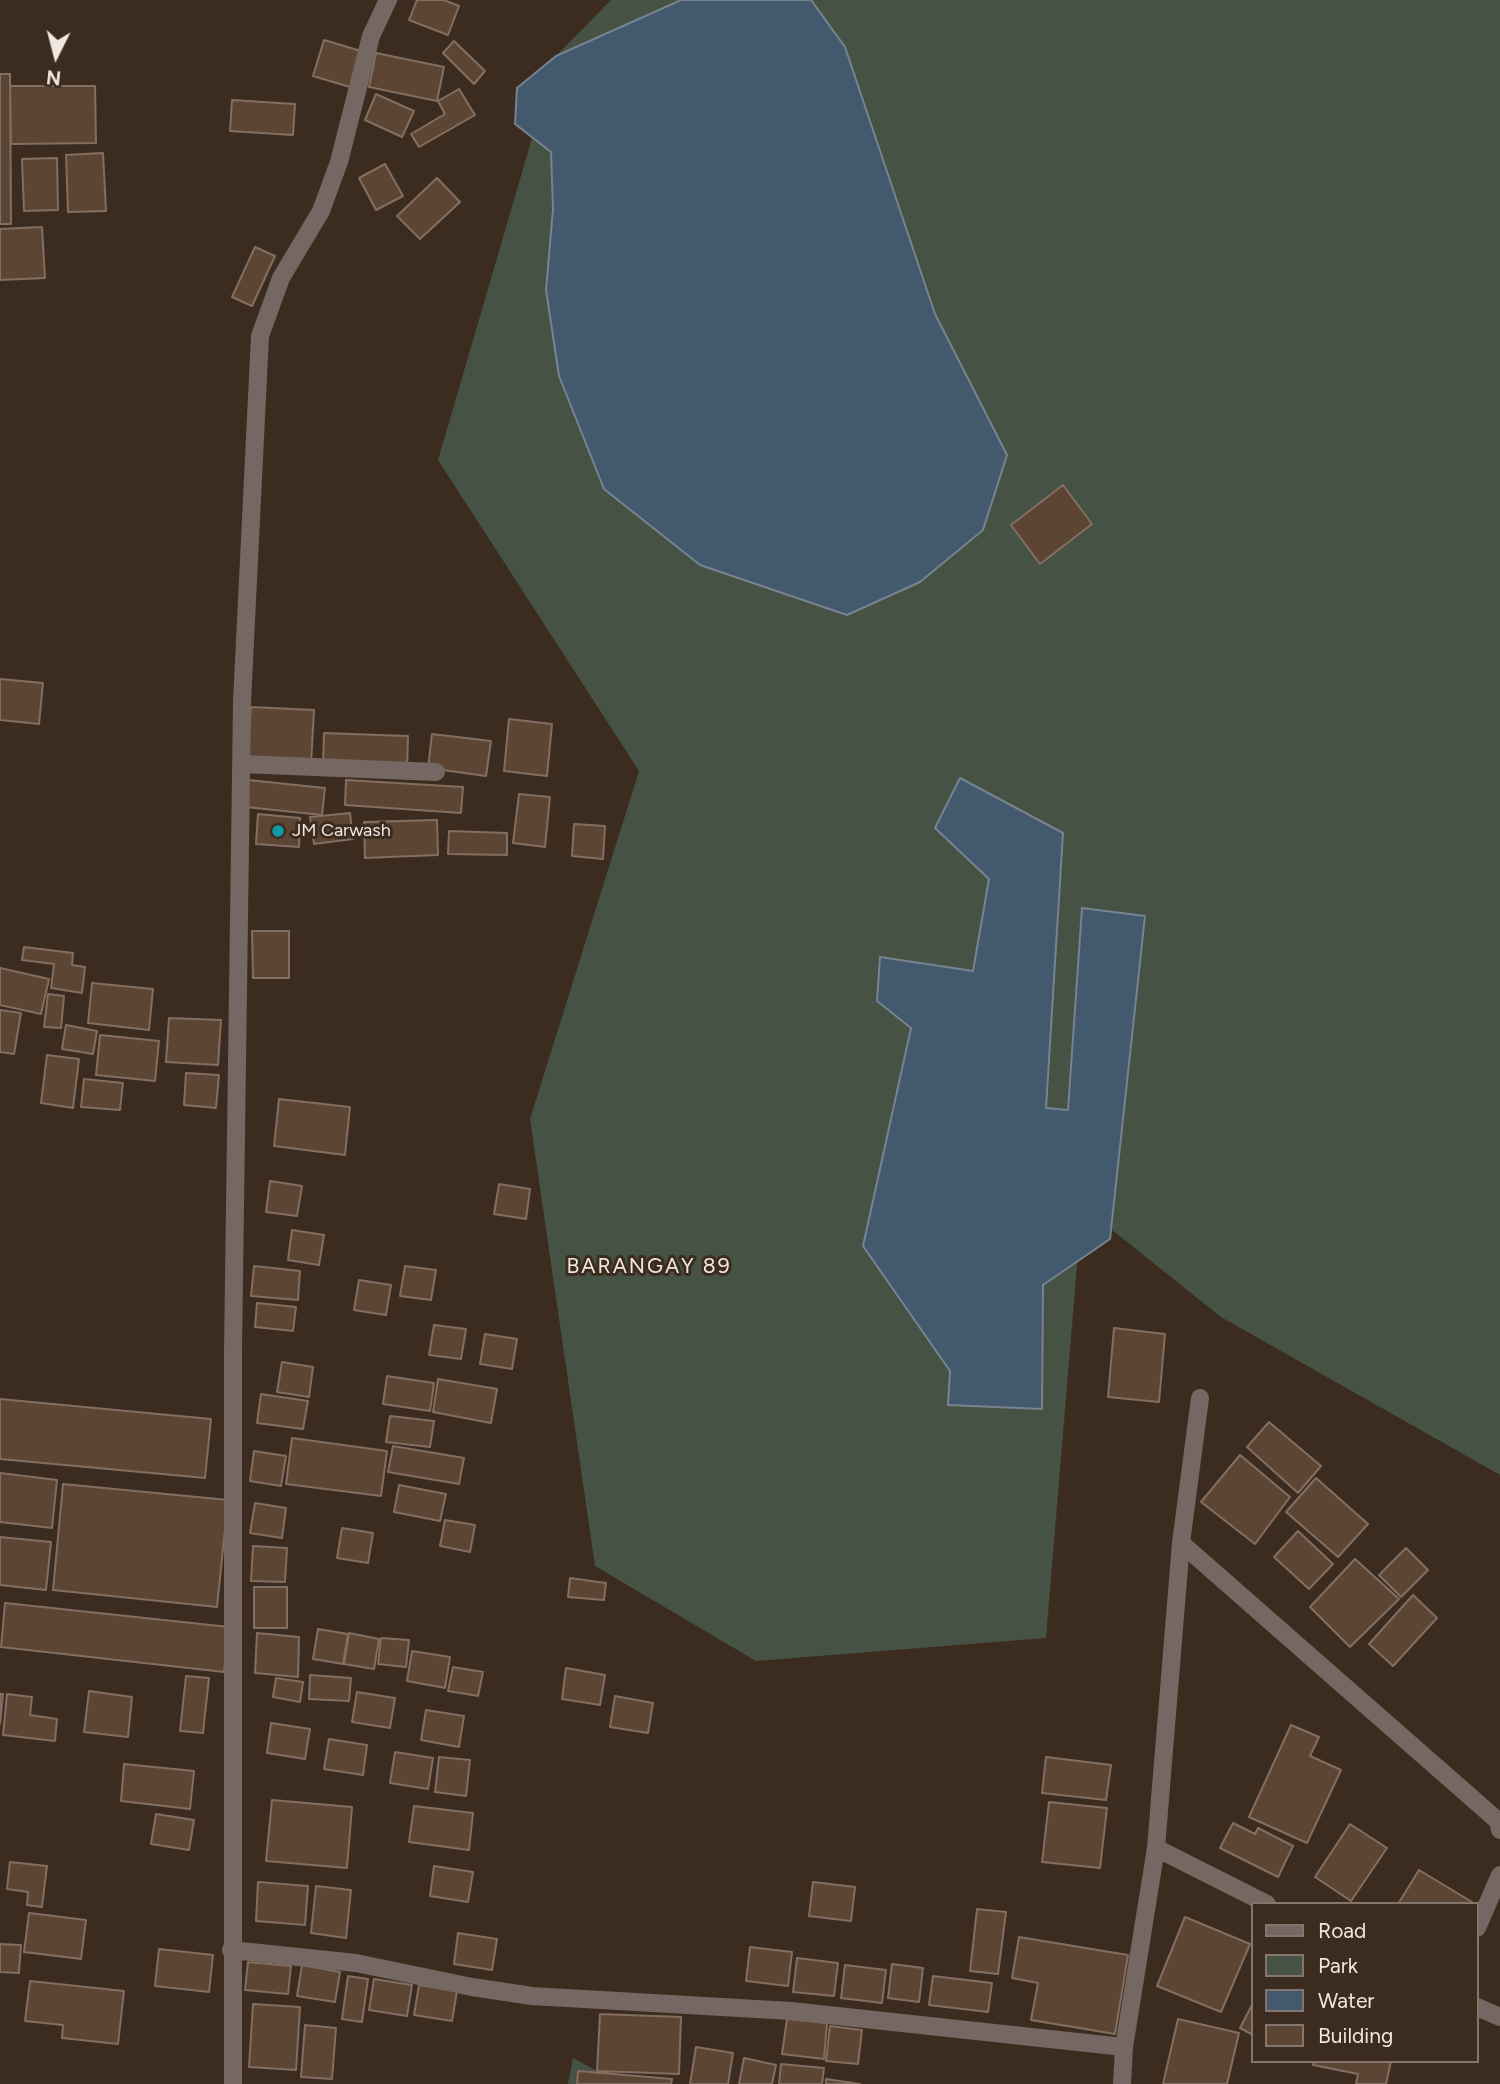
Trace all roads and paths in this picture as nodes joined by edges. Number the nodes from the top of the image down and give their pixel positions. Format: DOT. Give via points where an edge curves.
graph roads {
  1 [pos="388,0"];
  2 [pos="242,764"];
  3 [pos="436,772"];
  4 [pos="1200,1398"];
  5 [pos="1181,1543"];
  6 [pos="1500,1830"];
  7 [pos="1156,1847"];
  8 [pos="1500,1875"];
  9 [pos="1263,1902"];
  10 [pos="1479,1923"];
  11 [pos="231,1950"];
  12 [pos="1479,2008"];
  13 [pos="1500,2017"];
  14 [pos="1124,2047"];
  15 [pos="233,2084"];
  16 [pos="1122,2084"];
  1 -- 2 [label="street" via="371,36 339,162 321,211 281,278 260,336"];
  2 -- 3 [label="street"];
  2 -- 11 [label="street" via="233,1350"];
  4 -- 5 [label="street"];
  5 -- 6 [label="street" via="1498,1822"];
  5 -- 7 [label="street"];
  7 -- 9 [label="street"];
  7 -- 14 [label="street"];
  8 -- 10 [label="street"];
  11 -- 14 [label="street" via="356,1963 532,1996 791,2011"];
  11 -- 15 [label="street"];
  12 -- 13 [label="street"];
  14 -- 16 [label="street"];
}
